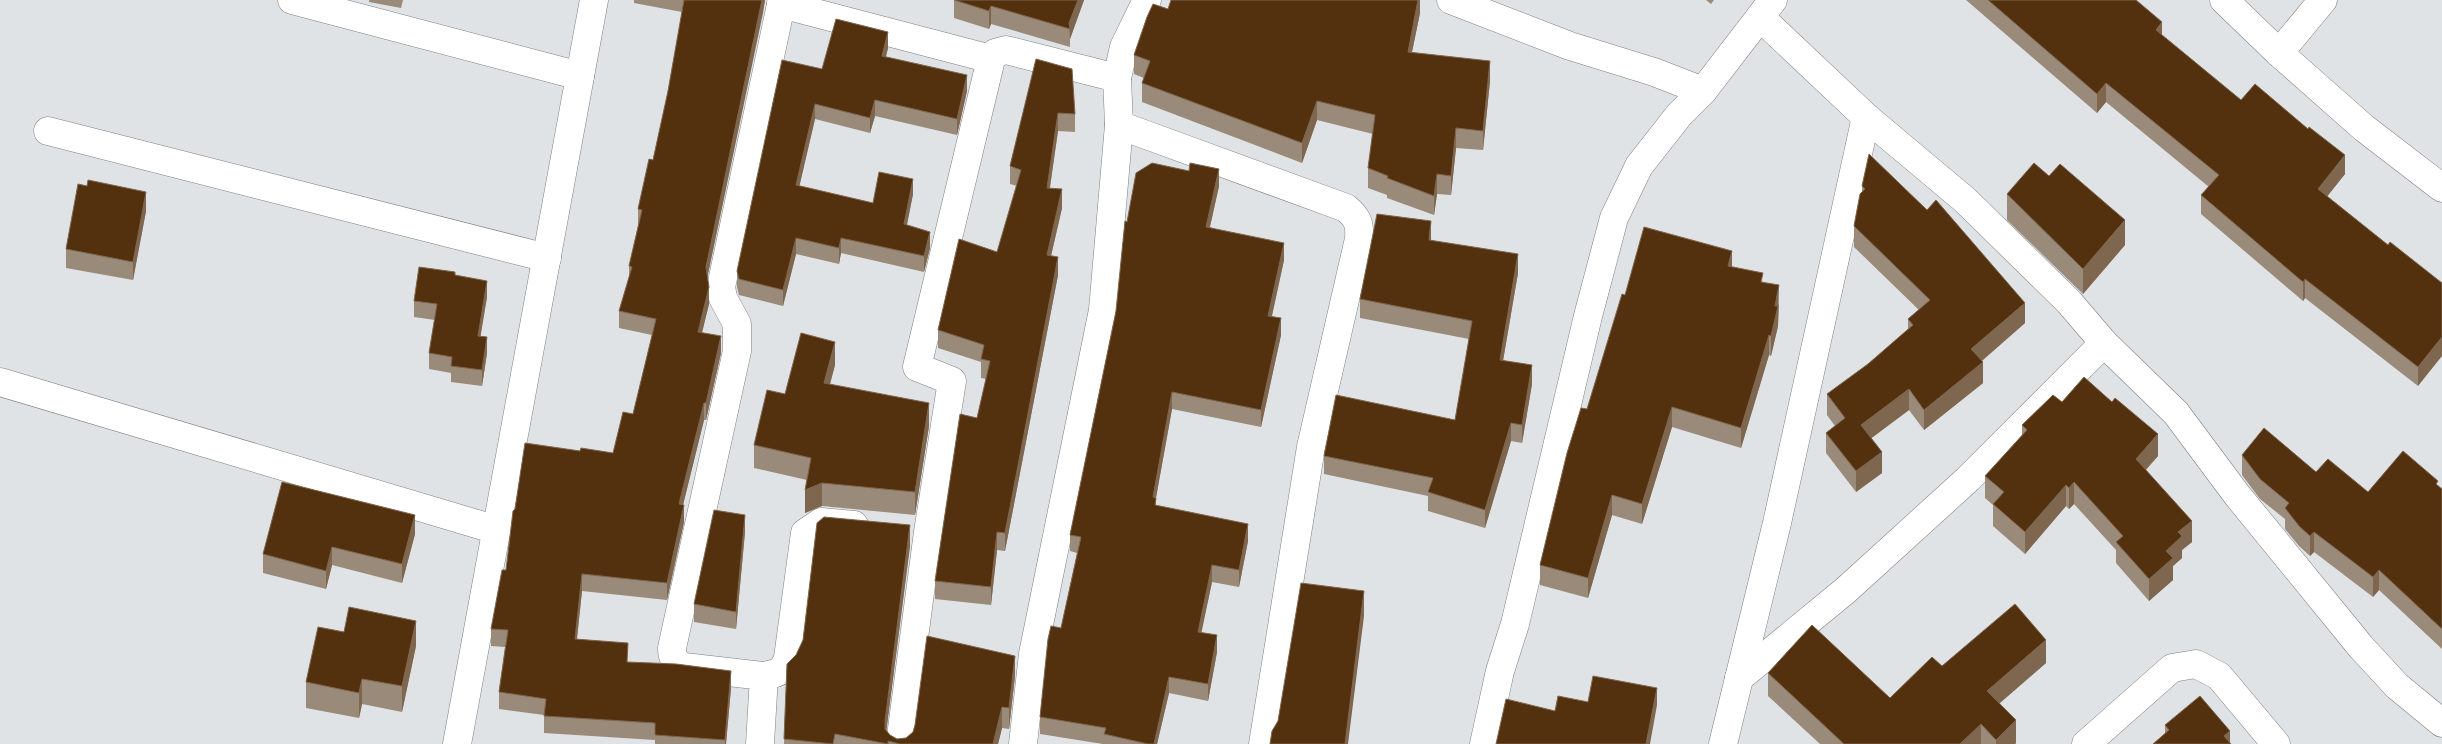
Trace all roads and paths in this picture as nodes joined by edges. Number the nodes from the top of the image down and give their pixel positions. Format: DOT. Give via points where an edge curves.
graph roads {
  1 [pos="292,0"];
  2 [pos="594,0"];
  3 [pos="1147,0"];
  4 [pos="1451,0"];
  5 [pos="2224,0"];
  6 [pos="2323,0"];
  7 [pos="782,2"];
  8 [pos="1767,9"];
  9 [pos="2279,53"];
  10 [pos="991,59"];
  11 [pos="580,76"];
  12 [pos="1117,78"];
  13 [pos="1703,90"];
  14 [pos="1866,117"];
  15 [pos="1119,125"];
  16 [pos="48,131"];
  17 [pos="2442,188"];
  18 [pos="547,258"];
  19 [pos="2104,344"];
  20 [pos="0,382"];
  21 [pos="497,530"];
  22 [pos="928,532"];
  23 [pos="764,676"];
  24 [pos="1739,678"];
  25 [pos="2442,723"];
  26 [pos="457,744"];
  27 [pos="760,744"];
  28 [pos="900,744"];
  29 [pos="1024,744"];
  30 [pos="1263,744"];
  31 [pos="1484,744"];
  32 [pos="1723,744"];
  33 [pos="2086,744"];
  34 [pos="2276,744"];
  1 -- 11 [label="street"];
  2 -- 11 [label="street"];
  3 -- 12 [label="street" via="1124,47"];
  4 -- 13 [label="street" via="1570,46"];
  5 -- 9 [label="street"];
  6 -- 9 [label="street"];
  7 -- 10 [label="street"];
  7 -- 23 [label="street" via="721,287 723,298 737,324 736,351 672,648 672,656 684,667"];
  8 -- 13 [label="street"];
  8 -- 14 [label="street"];
  9 -- 17 [label="street" via="2364,128"];
  10 -- 12 [label="street" via="995,53 1006,50"];
  10 -- 22 [label="street" via="917,368 952,381"];
  11 -- 18 [label="street"];
  12 -- 15 [label="street"];
  13 -- 31 [label="street" via="1639,166 1614,218"];
  14 -- 19 [label="street" via="1965,200 2069,302"];
  14 -- 24 [label="street" via="1777,523"];
  15 -- 29 [label="street" via="1103,310 1033,654"];
  15 -- 30 [label="street" via="1346,208 1356,216 1360,225 1311,447"];
  16 -- 18 [label="street"];
  18 -- 21 [label="street"];
  19 -- 24 [label="street" via="1968,479 1846,590"];
  19 -- 25 [label="street" via="2176,413 2237,495 2361,647 2396,686"];
  20 -- 21 [label="street"];
  21 -- 26 [label="street"];
  22 -- 23 [label="street" via="822,522 805,533 788,658 779,673"];
  22 -- 28 [label="street"];
  23 -- 27 [label="street"];
  24 -- 32 [label="street"];
  33 -- 34 [label="street" via="2172,668 2196,664 2219,676"];
}
